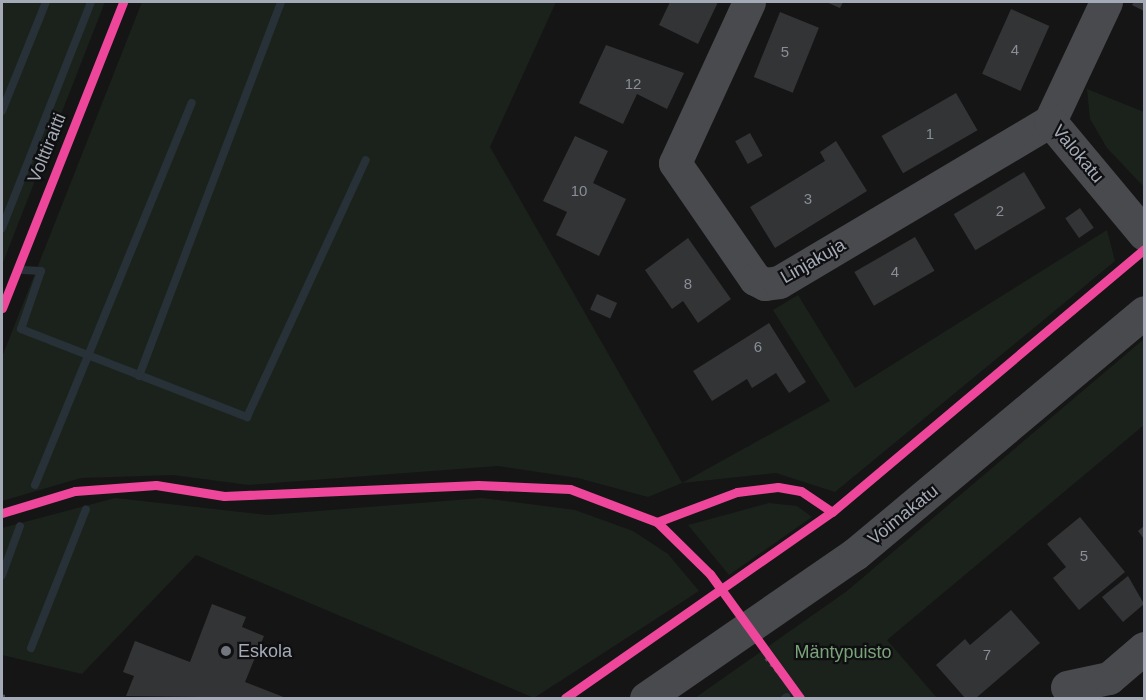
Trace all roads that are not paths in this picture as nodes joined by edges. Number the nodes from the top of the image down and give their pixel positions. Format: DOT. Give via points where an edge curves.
graph roads {
  1 [pos="748,2"];
  2 [pos="1107,2"];
  3 [pos="1050,121"];
  4 [pos="1144,234"];
  5 [pos="1144,312"];
  6 [pos="1144,648"];
  7 [pos="1067,687"];
  8 [pos="646,699"];
  1 -- 3 [label="street, Linjakuja" via="675,163 754,279 765,284 779,282"];
  2 -- 3 [label="street, Valokatu"];
  3 -- 4 [label="street, Valokatu"];
  5 -- 8 [label="street, Voimakatu" via="855,554"];
  6 -- 7 [label="street" via="1109,678"];
}
